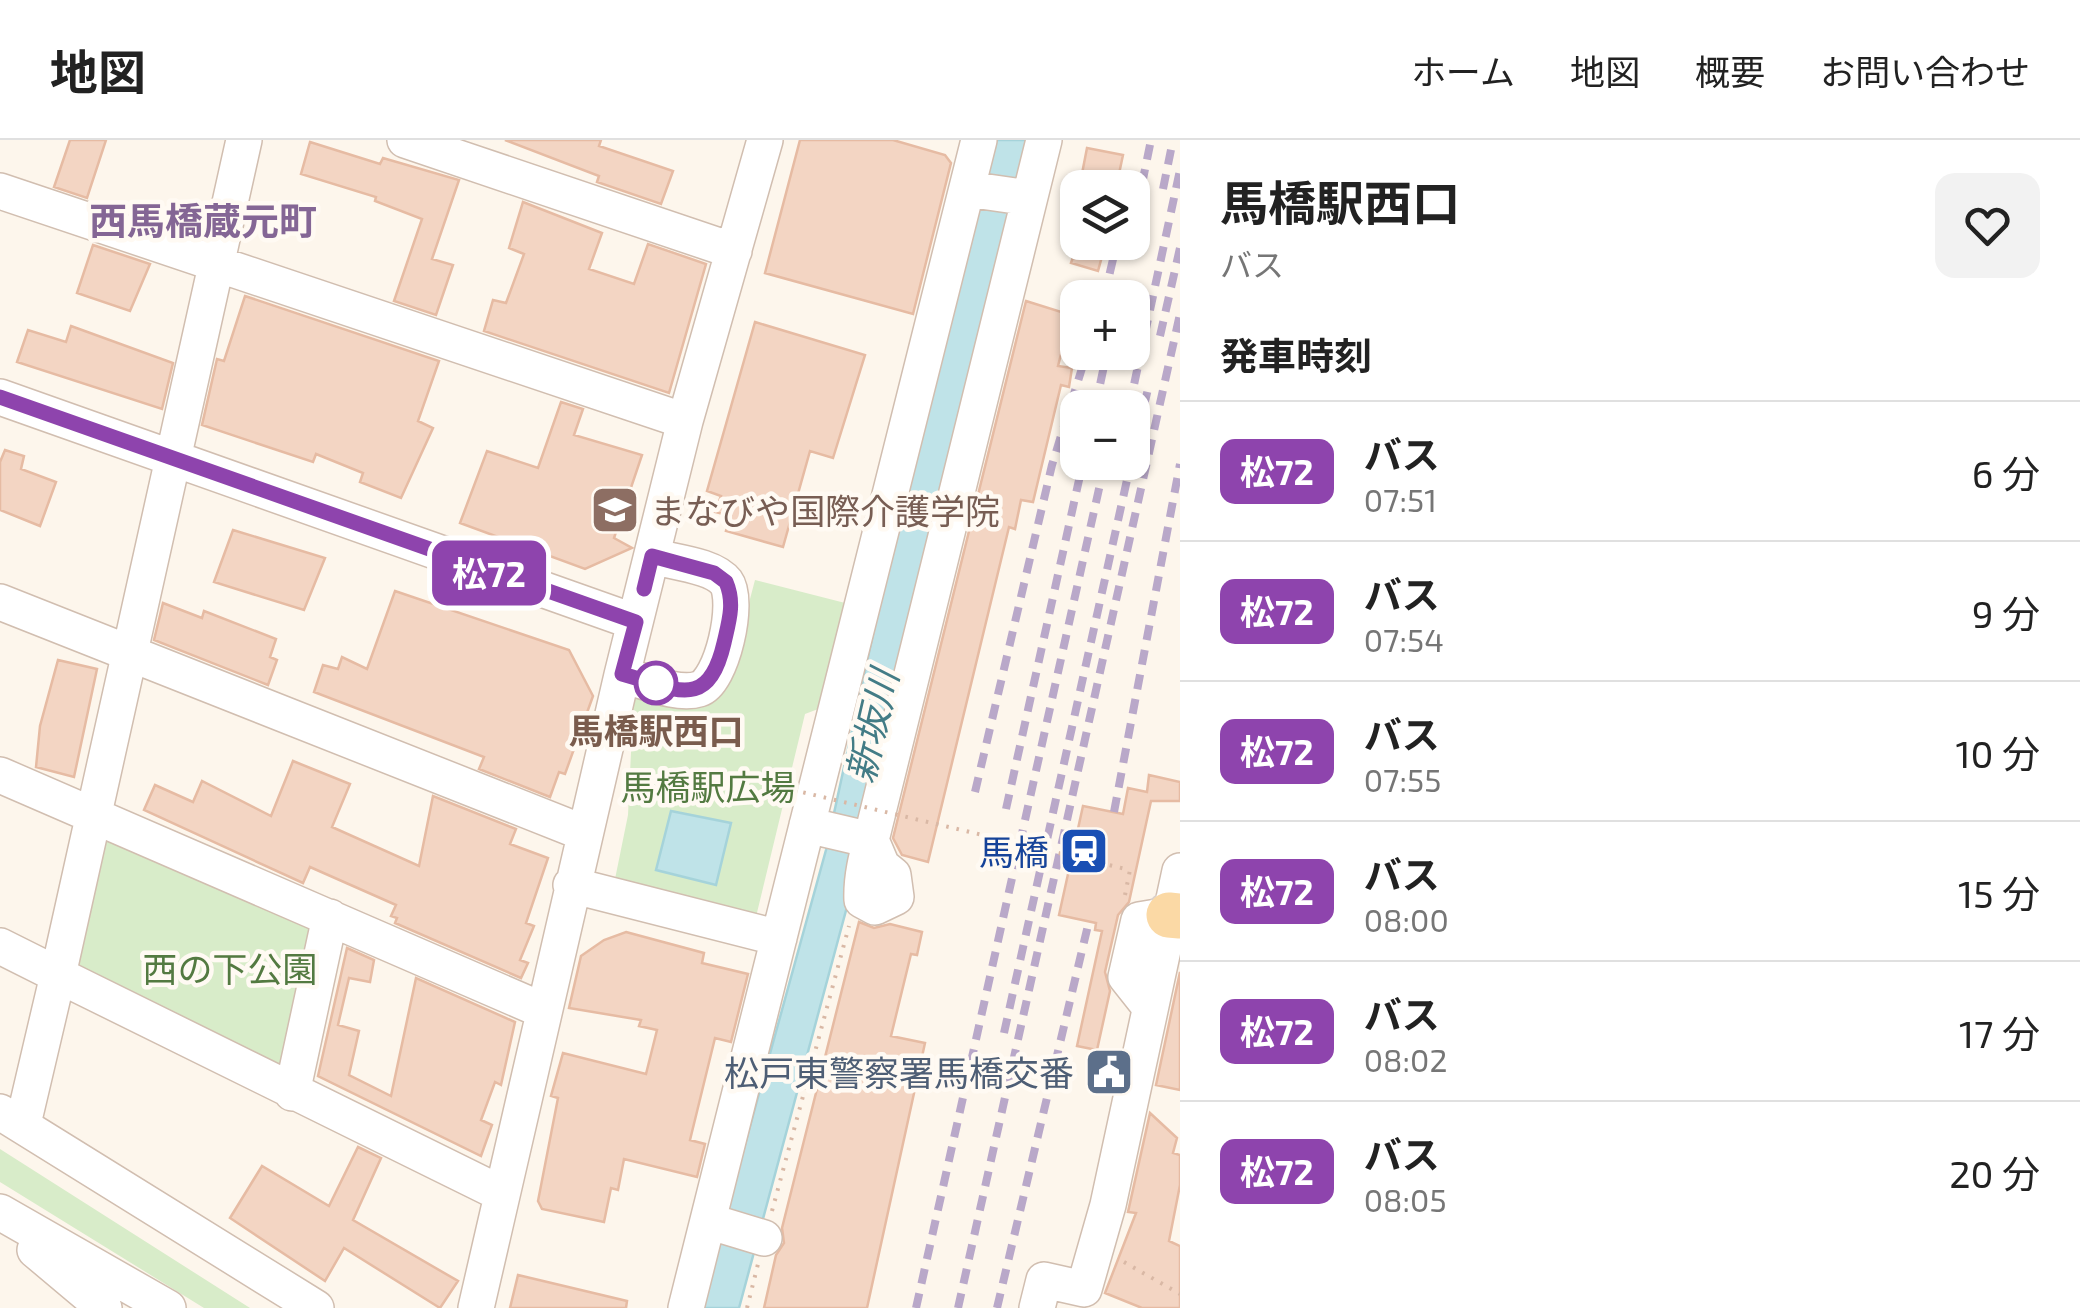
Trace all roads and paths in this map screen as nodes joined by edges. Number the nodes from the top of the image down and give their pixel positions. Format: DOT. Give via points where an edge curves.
graph roads {
  1 [pos="244,140"];
  2 [pos="405,140"];
  3 [pos="765,140"];
  4 [pos="1044,140"];
  5 [pos="971,142"];
  6 [pos="967,189"];
  7 [pos="0,191"];
  8 [pos="1029,198"];
  9 [pos="734,251"];
  10 [pos="217,265"];
  11 [pos="0,397"];
  12 [pos="685,420"];
  13 [pos="174,460"];
  14 [pos="652,556"];
  15 [pos="0,602"];
  16 [pos="636,622"];
  17 [pos="130,654"];
  18 [pos="622,674"];
  19 [pos="0,775"];
  20 [pos="793,790"];
  21 [pos="94,816"];
  22 [pos="806,825"];
  23 [pos="584,833"];
  24 [pos="871,840"];
  25 [pos="1081,848"];
  26 [pos="1078,857"];
  27 [pos="1180,871"];
  28 [pos="571,884"];
  29 [pos="1124,898"];
  30 [pos="862,900"];
  31 [pos="1174,916"];
  32 [pos="330,918"];
  33 [pos="780,938"];
  34 [pos="0,946"];
  35 [pos="58,975"];
  36 [pos="542,1010"];
  37 [pos="292,1094"];
  38 [pos="8,1124"];
  39 [pos="502,1194"];
  40 [pos="0,1216"];
  41 [pos="708,1221"];
  42 [pos="764,1238"];
  43 [pos="1093,1248"];
  44 [pos="1180,1294"];
  45 [pos="99,1307"];
  46 [pos="168,1308"];
  47 [pos="274,1308"];
  48 [pos="316,1308"];
  49 [pos="476,1308"];
  50 [pos="686,1308"];
  51 [pos="747,1308"];
  52 [pos="1037,1308"];
  1 -- 10 [label="street"];
  2 -- 9 [label="street"];
  3 -- 9 [label="street"];
  4 -- 8 [label="street"];
  5 -- 6 [label="street"];
  6 -- 8 [label="street"];
  6 -- 22 [label="street"];
  7 -- 10 [label="street"];
  8 -- 24 [label="street"];
  9 -- 12 [label="street"];
  10 -- 12 [label="street"];
  10 -- 13 [label="street"];
  11 -- 13 [label="street"];
  12 -- 14 [label="street"];
  13 -- 16 [label="street"];
  13 -- 17 [label="street"];
  14 -- 16 [label="street"];
  14 -- 18 [label="street" via="726,582 732,608 717,673 710,684 686,690"];
  15 -- 17 [label="street"];
  16 -- 18 [label="street"];
  17 -- 21 [label="street"];
  17 -- 23 [label="street"];
  18 -- 23 [label="street"];
  19 -- 21 [label="street"];
  20 -- 26 [label="path, bridge"];
  21 -- 32 [label="street"];
  21 -- 35 [label="street"];
  22 -- 24 [label="street"];
  22 -- 33 [label="street"];
  23 -- 28 [label="street"];
  24 -- 30 [label="street"];
  25 -- 26 [label="path, bridge"];
  26 -- 29 [label="path, bridge" via="1130,870"];
  27 -- 31 [label="street"];
  28 -- 33 [label="street"];
  28 -- 36 [label="street"];
  30 -- 42 [label="path" via="853,911"];
  31 -- 43 [label="street"];
  32 -- 36 [label="street"];
  32 -- 37 [label="street"];
  33 -- 41 [label="street"];
  34 -- 35 [label="street"];
  35 -- 37 [label="street"];
  35 -- 38 [label="street"];
  36 -- 39 [label="street"];
  37 -- 39 [label="street"];
  38 -- 47 [label="street"];
  38 -- 48 [label="street"];
  39 -- 49 [label="street"];
  40 -- 45 [label="street"];
  40 -- 46 [label="street"];
  41 -- 42 [label="street"];
  41 -- 50 [label="street"];
  42 -- 51 [label="path"];
  43 -- 44 [label="path"];
  43 -- 52 [label="street" via="1084,1288 1044,1280"];
}
